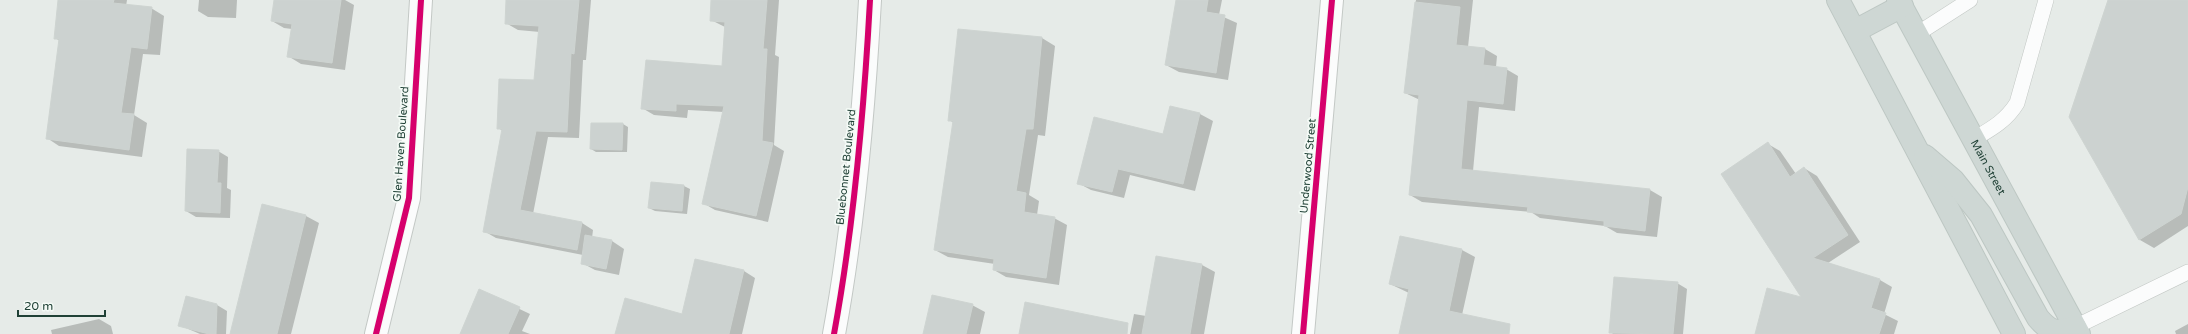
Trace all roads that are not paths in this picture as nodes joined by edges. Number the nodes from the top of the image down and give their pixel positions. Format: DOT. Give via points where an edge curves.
graph roads {
  1 [pos="421,0"];
  2 [pos="870,0"];
  3 [pos="1332,0"];
  4 [pos="1838,0"];
  5 [pos="1970,0"];
  6 [pos="2046,0"];
  7 [pos="1900,3"];
  8 [pos="1855,31"];
  9 [pos="1917,34"];
  10 [pos="1974,139"];
  11 [pos="1917,149"];
  12 [pos="2188,272"];
  13 [pos="2077,330"];
  14 [pos="376,334"];
  15 [pos="834,334"];
  16 [pos="1303,334"];
  17 [pos="2014,334"];
  1 -- 14 [label="street, Glen Haven Boulevard" via="409,198"];
  2 -- 15 [label="street, Bluebonnet Boulevard" via="867,60 845,274"];
  3 -- 16 [label="street, Underwood Street"];
  4 -- 8 [label="main road"];
  5 -- 9 [label="lane"];
  6 -- 10 [label="lane" via="2017,103 2011,114 2000,124"];
  7 -- 8 [label="main road"];
  7 -- 9 [label="main road, Main Street"];
  8 -- 11 [label="main road"];
  9 -- 10 [label="main road, Main Street"];
  10 -- 13 [label="main road, Main Street"];
  11 -- 13 [label="main road" via="1967,194 2045,326 2052,331"];
  11 -- 17 [label="main road"];
  12 -- 13 [label="lane"];
}
